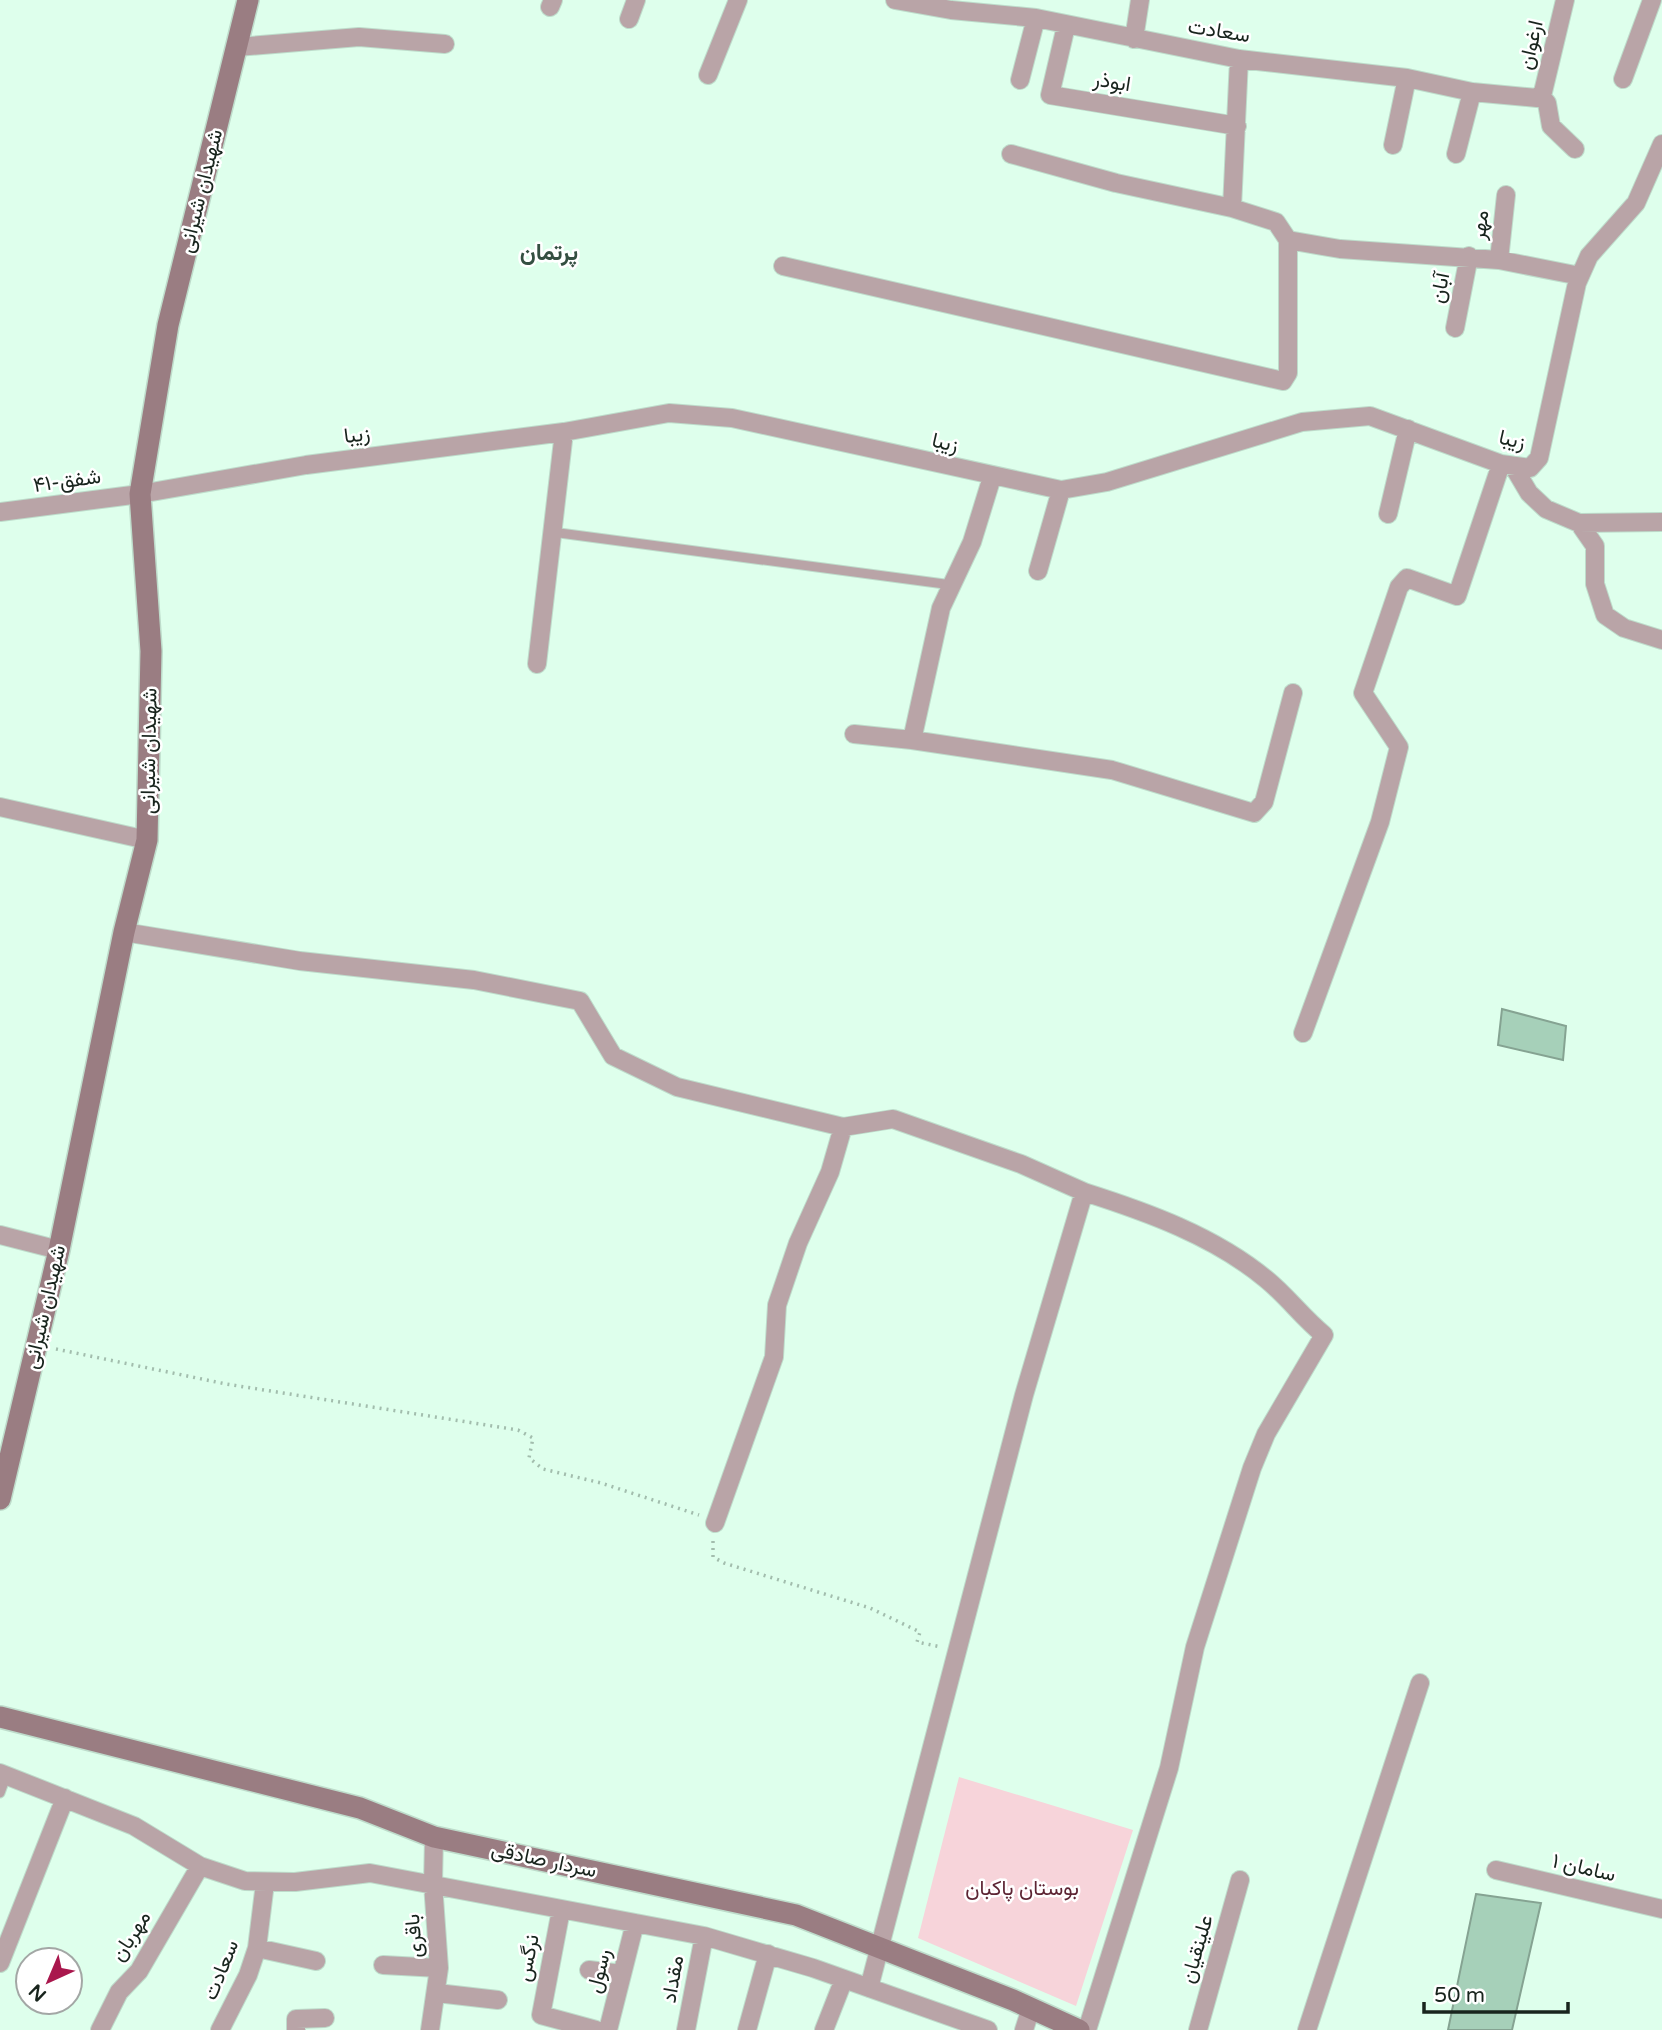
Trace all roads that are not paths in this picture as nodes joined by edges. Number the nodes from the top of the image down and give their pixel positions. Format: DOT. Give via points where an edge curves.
graph roads {
  1 [pos="248,0"];
  2 [pos="636,0"];
  3 [pos="738,0"];
  4 [pos="895,0"];
  5 [pos="1140,0"];
  6 [pos="1565,0"];
  7 [pos="1652,0"];
  8 [pos="1036,18"];
  9 [pos="629,19"];
  10 [pos="1066,26"];
  11 [pos="1134,40"];
  12 [pos="445,44"];
  13 [pos="237,47"];
  14 [pos="1240,58"];
  15 [pos="708,75"];
  16 [pos="1407,78"];
  17 [pos="1623,79"];
  18 [pos="1020,80"];
  19 [pos="1472,92"];
  20 [pos="1539,97"];
  21 [pos="1237,126"];
  22 [pos="1662,144"];
  23 [pos="1393,145"];
  24 [pos="1575,149"];
  25 [pos="1011,154"];
  26 [pos="1456,154"];
  27 [pos="1506,195"];
  28 [pos="1232,208"];
  29 [pos="1287,240"];
  30 [pos="1469,256"];
  31 [pos="1499,260"];
  32 [pos="783,266"];
  33 [pos="1580,276"];
  34 [pos="1455,328"];
  35 [pos="1408,429"];
  36 [pos="564,432"];
  37 [pos="1507,465"];
  38 [pos="992,477"];
  39 [pos="1061,490"];
  40 [pos="140,494"];
  41 [pos="0,512"];
  42 [pos="1388,514"];
  43 [pos="1662,522"];
  44 [pos="1579,523"];
  45 [pos="551,532"];
  46 [pos="1038,571"];
  47 [pos="952,586"];
  48 [pos="1662,639"];
  49 [pos="537,664"];
  50 [pos="1293,693"];
  51 [pos="854,734"];
  52 [pos="912,740"];
  53 [pos="0,807"];
  54 [pos="147,840"];
  55 [pos="124,932"];
  56 [pos="1303,1033"];
  57 [pos="843,1127"];
  58 [pos="1084,1192"];
  59 [pos="0,1235"];
  60 [pos="59,1250"];
  61 [pos="0,1499"];
  62 [pos="715,1523"];
  63 [pos="1420,1683"];
  64 [pos="0,1717"];
  65 [pos="3,1774"];
  66 [pos="0,1793"];
  67 [pos="65,1798"];
  68 [pos="434,1837"];
  69 [pos="200,1866"];
  70 [pos="1496,1870"];
  71 [pos="1240,1880"];
  72 [pos="265,1883"];
  73 [pos="433,1884"];
  74 [pos="1662,1909"];
  75 [pos="561,1910"];
  76 [pos="635,1923"];
  77 [pos="704,1936"];
  78 [pos="879,1947"];
  79 [pos="257,1948"];
  80 [pos="768,1954"];
  81 [pos="316,1961"];
  82 [pos="0,1963"];
  83 [pos="383,1965"];
  84 [pos="439,1968"];
  85 [pos="589,1970"];
  86 [pos="622,1974"];
  87 [pos="844,1979"];
  88 [pos="869,1988"];
  89 [pos="437,1993"];
  90 [pos="498,2000"];
  91 [pos="1031,2008"];
  92 [pos="325,2018"];
  93 [pos="100,2030"];
  94 [pos="220,2030"];
  95 [pos="296,2030"];
  96 [pos="430,2030"];
  97 [pos="596,2030"];
  98 [pos="608,2030"];
  99 [pos="686,2030"];
  100 [pos="747,2030"];
  101 [pos="824,2030"];
  102 [pos="988,2030"];
  103 [pos="1024,2030"];
  104 [pos="1079,2030"];
  105 [pos="1087,2030"];
  106 [pos="1198,2030"];
  107 [pos="1307,2030"];
  1 -- 13 [label="street, شهیدان شیرانی"];
  2 -- 9 [label="street"];
  3 -- 15 [label="street"];
  4 -- 8 [label="street, سعادت"];
  5 -- 11 [label="street"];
  6 -- 20 [label="street, ارغوان"];
  7 -- 17 [label="street"];
  8 -- 10 [label="street, سعادت"];
  8 -- 18 [label="street"];
  10 -- 11 [label="street, سعادت"];
  10 -- 21 [label="street, ابوذر" via="1050,95"];
  11 -- 14 [label="street, سعادت"];
  12 -- 13 [label="street" via="359,37"];
  13 -- 40 [label="street, شهیدان شیرانی" via="168,325"];
  14 -- 16 [label="street, سعادت"];
  14 -- 21 [label="street"];
  16 -- 19 [label="street, سعادت"];
  16 -- 23 [label="street"];
  19 -- 20 [label="street, سعادت"];
  19 -- 26 [label="street"];
  20 -- 24 [label="street" via="1547,103 1551,126"];
  21 -- 28 [label="street"];
  22 -- 33 [label="street, زیبا" via="1636,203 1589,256"];
  25 -- 28 [label="street"];
  27 -- 31 [label="street, مهر"];
  28 -- 29 [label="street" via="1276,222"];
  29 -- 30 [label="street" via="1340,249"];
  29 -- 32 [label="street" via="1288,373 1283,381"];
  30 -- 31 [label="street"];
  30 -- 34 [label="street, آبان"];
  31 -- 33 [label="street"];
  33 -- 37 [label="street, زیبا" via="1539,458 1530,468"];
  35 -- 37 [label="street, زیبا"];
  35 -- 39 [label="street, زیبا" via="1370,416 1302,422 1107,482"];
  35 -- 42 [label="street"];
  36 -- 38 [label="street, زیبا" via="669,413 732,418"];
  36 -- 40 [label="street, زیبا" via="306,465"];
  36 -- 45 [label="street"];
  37 -- 44 [label="street" via="1546,509"];
  37 -- 56 [label="street" via="1457,596 1407,578 1399,587 1363,693 1399,747 1380,822"];
  38 -- 39 [label="street, زیبا"];
  38 -- 47 [label="street" via="972,542"];
  39 -- 46 [label="street"];
  40 -- 41 [label="street, شفق-۴۱"];
  40 -- 54 [label="street, شهیدان شیرانی" via="151,651"];
  43 -- 44 [label="street"];
  44 -- 48 [label="street" via="1595,546 1595,584 1605,615 1624,628"];
  45 -- 47 [label="lane"];
  45 -- 49 [label="street"];
  47 -- 52 [label="street" via="941,608"];
  50 -- 52 [label="street" via="1264,802 1254,813 1112,769"];
  51 -- 52 [label="street"];
  53 -- 54 [label="street"];
  54 -- 55 [label="street, شهیدان شیرانی"];
  55 -- 57 [label="street" via="300,961 474,980 580,1001 613,1056 677,1087"];
  55 -- 60 [label="street, شهیدان شیرانی"];
  57 -- 58 [label="street" via="892,1119 1021,1164"];
  57 -- 62 [label="street" via="830,1172 798,1242 778,1305 775,1356"];
  58 -- 78 [label="street" via="1024,1395"];
  58 -- 105 [label="street" via="1206,1239 1266,1279 1324,1335 1266,1434 1252,1468 1195,1647 1169,1768"];
  59 -- 60 [label="street"];
  60 -- 61 [label="street, شهیدان شیرانی"];
  63 -- 107 [label="street"];
  64 -- 68 [label="street, سردار صادقی" via="360,1808"];
  65 -- 66 [label="lane"];
  65 -- 67 [label="street"];
  67 -- 69 [label="street" via="134,1826"];
  67 -- 82 [label="street"];
  68 -- 73 [label="street, باقری"];
  68 -- 78 [label="street, سردار صادقی" via="796,1915"];
  69 -- 72 [label="street"];
  69 -- 93 [label="street, مهربان" via="139,1971 119,1992"];
  70 -- 74 [label="street, سامان ۱"];
  71 -- 106 [label="street, علینقیان"];
  72 -- 73 [label="street" via="370,1873"];
  72 -- 79 [label="street, سعادت"];
  73 -- 75 [label="street"];
  73 -- 84 [label="street, باقری"];
  75 -- 76 [label="street"];
  75 -- 97 [label="street, نرگس" via="541,2015"];
  76 -- 77 [label="street"];
  76 -- 86 [label="street, رسول"];
  77 -- 80 [label="street"];
  77 -- 99 [label="street, مقداد"];
  78 -- 88 [label="street"];
  78 -- 91 [label="street, سردار صادقی"];
  79 -- 81 [label="street"];
  79 -- 94 [label="street, سعادت"];
  80 -- 87 [label="street"];
  80 -- 100 [label="street"];
  83 -- 84 [label="street"];
  84 -- 89 [label="street, باقری"];
  85 -- 86 [label="street"];
  86 -- 98 [label="street, رسول"];
  87 -- 88 [label="street"];
  87 -- 101 [label="street"];
  88 -- 102 [label="street"];
  89 -- 90 [label="street"];
  89 -- 96 [label="street, باقری"];
  91 -- 103 [label="street"];
  91 -- 104 [label="street, سردار صادقی"];
  92 -- 95 [label="street" via="296,2019"];
}
